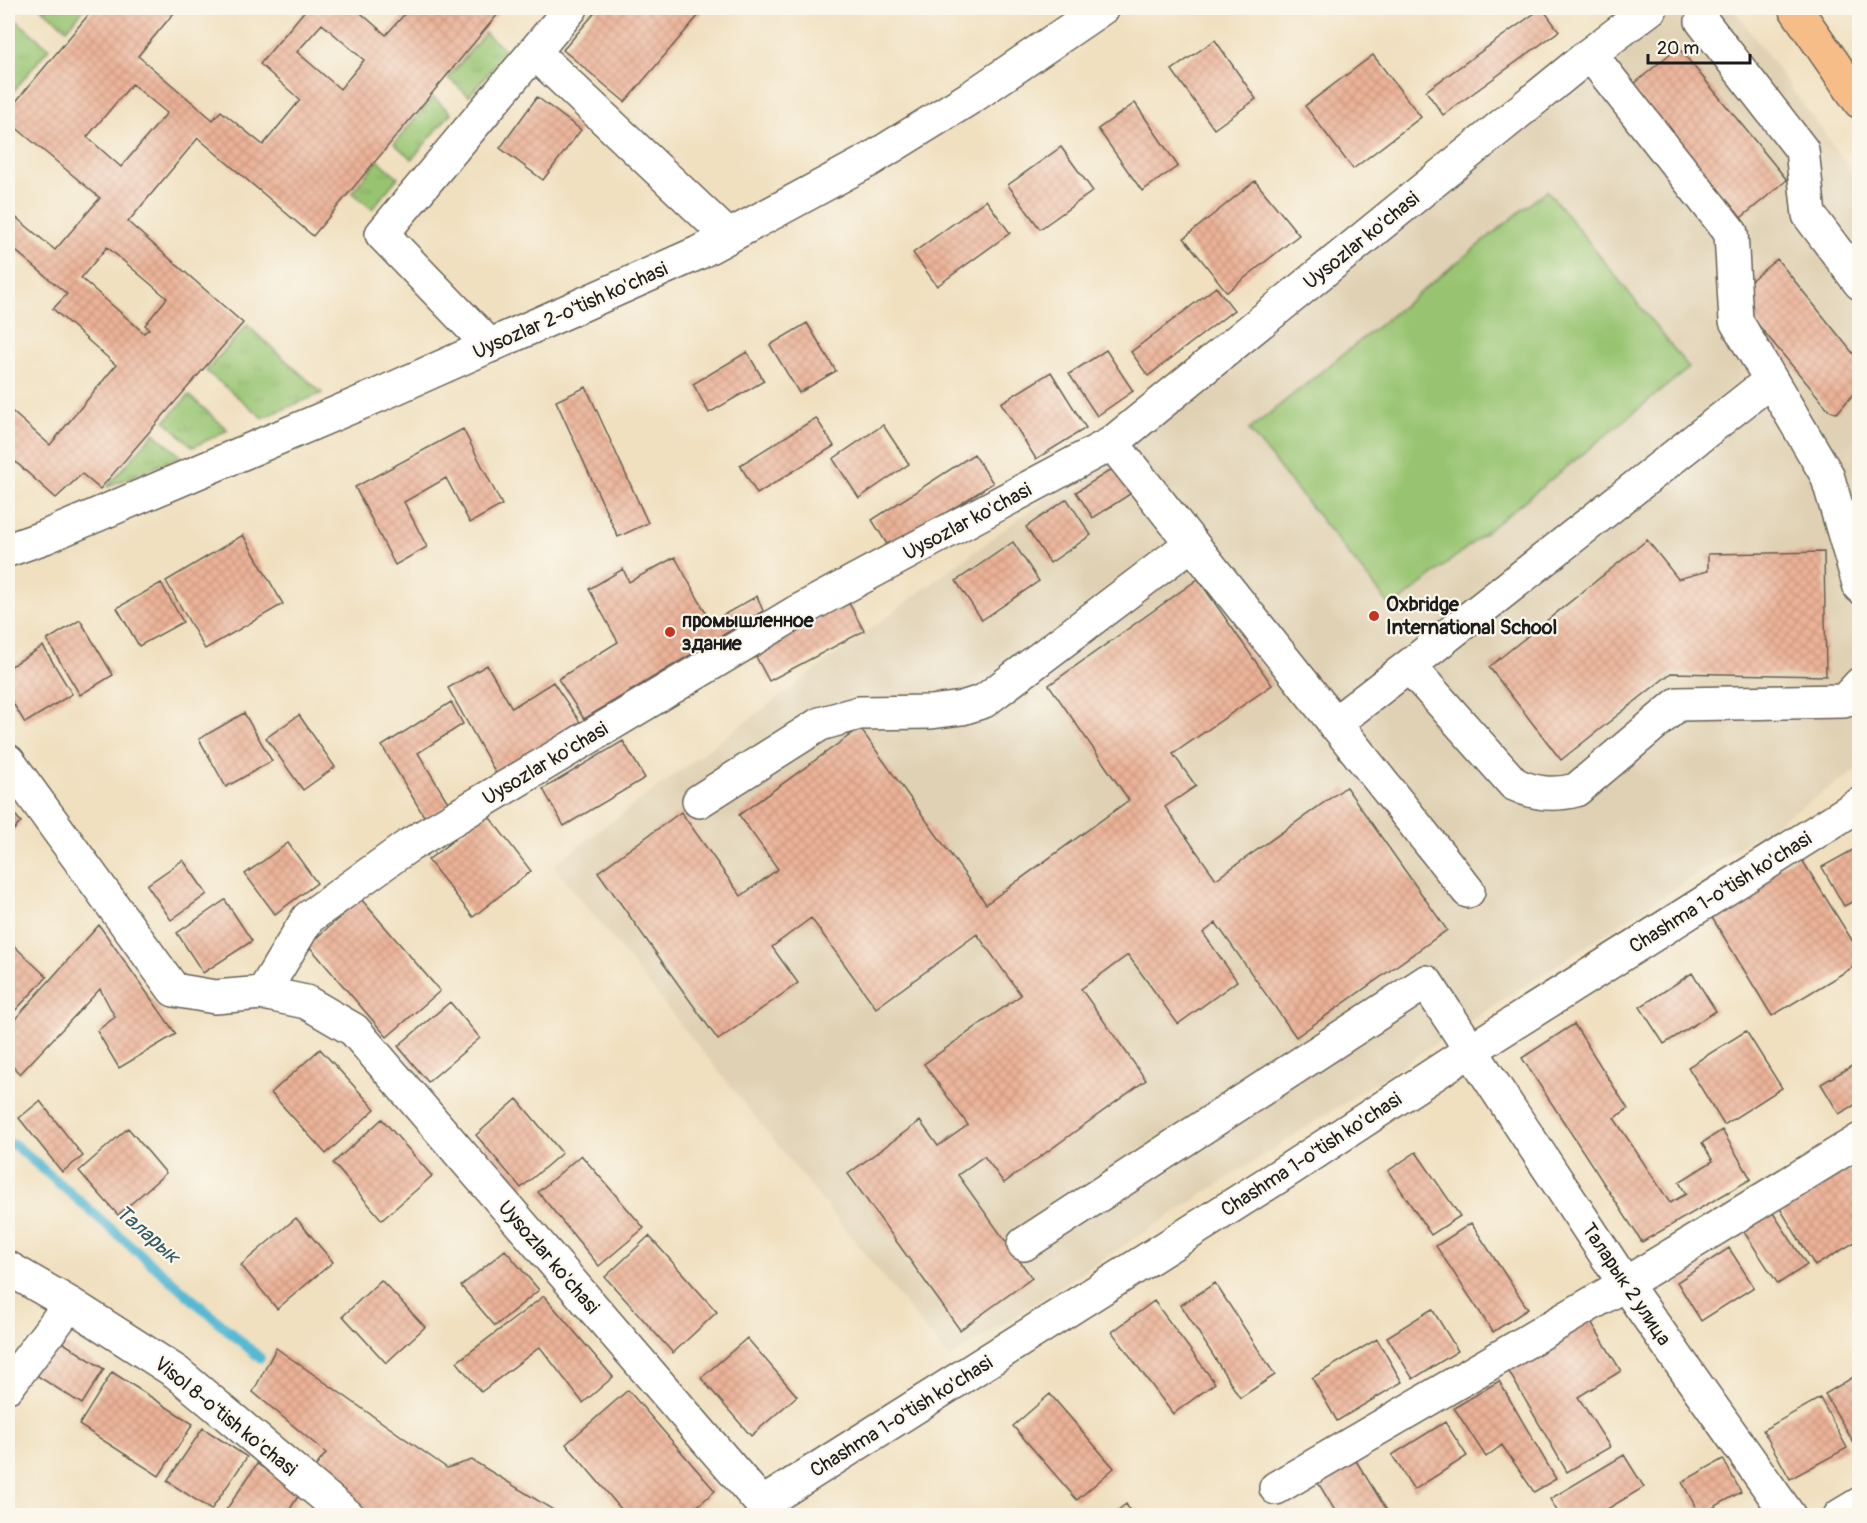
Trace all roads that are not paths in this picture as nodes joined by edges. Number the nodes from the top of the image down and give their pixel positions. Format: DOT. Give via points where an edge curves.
graph roads {
  1 [pos="571,8"];
  2 [pos="1102,8"];
  3 [pos="1651,8"];
  4 [pos="1795,8"];
  5 [pos="1702,21"];
  6 [pos="534,52"];
  7 [pos="1590,54"];
  8 [pos="1860,102"];
  9 [pos="728,236"];
  10 [pos="1860,283"];
  11 [pos="490,346"];
  12 [pos="1771,380"];
  13 [pos="1112,443"];
  14 [pos="1191,544"];
  15 [pos="8,550"];
  16 [pos="1860,587"];
  17 [pos="1409,666"];
  18 [pos="1860,684"];
  19 [pos="1334,724"];
  20 [pos="8,761"];
  21 [pos="699,801"];
  22 [pos="1860,804"];
  23 [pos="1468,891"];
  24 [pos="263,993"];
  25 [pos="1471,1050"];
  26 [pos="1860,1140"];
  27 [pos="1024,1244"];
  28 [pos="8,1268"];
  29 [pos="1625,1284"];
  30 [pos="70,1304"];
  31 [pos="8,1386"];
  32 [pos="1276,1488"];
  33 [pos="1860,1503"];
  34 [pos="762,1504"];
  35 [pos="348,1515"];
  36 [pos="1789,1515"];
  37 [pos="1840,1515"];
  1 -- 6 [label="street"];
  2 -- 9 [label="street, Uysozlar 2-o'tish ko'chasi" via="878,155"];
  3 -- 7 [label="street, Uysozlar ko'chasi"];
  4 -- 8 [label="main road"];
  5 -- 10 [label="street" via="1803,150 1809,215"];
  6 -- 9 [label="street"];
  6 -- 11 [label="street" via="382,234"];
  7 -- 12 [label="street" via="1731,233 1736,321"];
  7 -- 13 [label="street, Uysozlar ko'chasi"];
  9 -- 11 [label="street, Uysozlar 2-o'tish ko'chasi"];
  11 -- 15 [label="street, Uysozlar 2-o'tish ko'chasi"];
  12 -- 16 [label="street" via="1827,476"];
  12 -- 17 [label="street"];
  13 -- 14 [label="street"];
  13 -- 24 [label="street, Uysozlar ko'chasi" via="797,612 408,846 308,918"];
  14 -- 19 [label="street"];
  14 -- 21 [label="street" via="984,700 931,712 859,713 820,724"];
  17 -- 18 [label="street" via="1514,784 1529,791 1560,794 1576,790 1678,704 1844,701"];
  17 -- 19 [label="street"];
  19 -- 23 [label="street"];
  20 -- 24 [label="street, Uysozlar ko'chasi" via="174,990 215,997"];
  22 -- 25 [label="street, Chashma 1-o'tish ko'chasi"];
  24 -- 34 [label="street, Uysozlar ko'chasi" via="306,1002 354,1030"];
  25 -- 27 [label="street, Таларык 2 улица" via="1426,981"];
  25 -- 29 [label="street, Таларык 2 улица"];
  25 -- 34 [label="street, Chashma 1-o'tish ko'chasi"];
  26 -- 29 [label="street"];
  28 -- 30 [label="street, Visol 8-o'tish ko'chasi"];
  29 -- 32 [label="street"];
  29 -- 36 [label="street, Таларык 2 улица"];
  30 -- 31 [label="street"];
  30 -- 35 [label="street, Visol 8-o'tish ko'chasi" via="176,1372"];
  33 -- 37 [label="street"];
}
